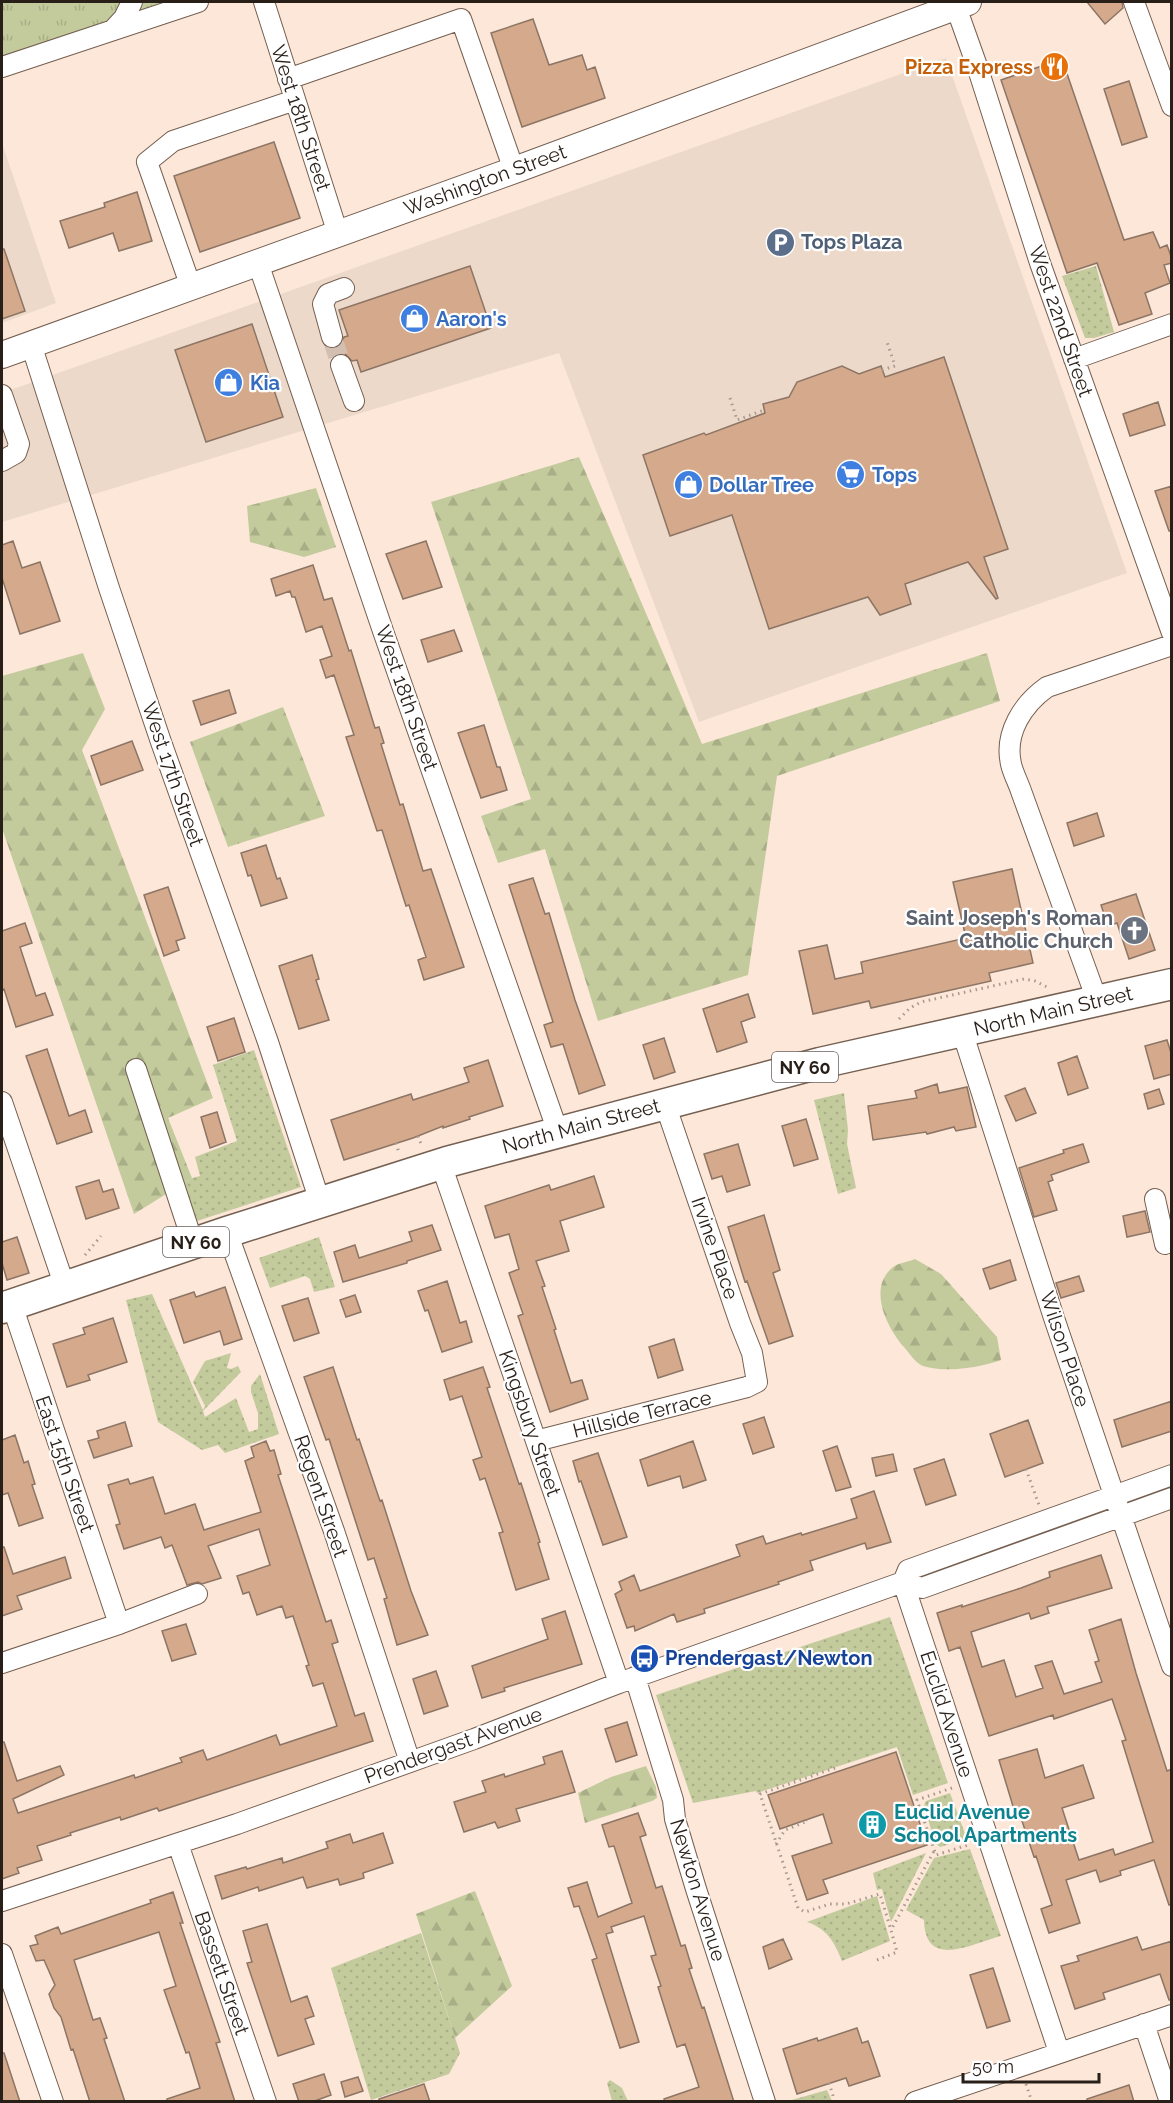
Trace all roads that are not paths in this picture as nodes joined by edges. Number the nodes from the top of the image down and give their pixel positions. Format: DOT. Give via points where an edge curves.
graph roads {
  1 [pos="132,2"];
  2 [pos="198,2"];
  3 [pos="264,2"];
  4 [pos="1134,2"];
  5 [pos="962,4"];
  6 [pos="113,30"];
  7 [pos="2,67"];
  8 [pos="288,79"];
  9 [pos="295,100"];
  10 [pos="1172,106"];
  11 [pos="514,170"];
  12 [pos="338,234"];
  13 [pos="258,263"];
  14 [pos="191,287"];
  15 [pos="344,288"];
  16 [pos="1172,324"];
  17 [pos="332,337"];
  18 [pos="32,344"];
  19 [pos="2,355"];
  20 [pos="1074,358"];
  21 [pos="341,365"];
  22 [pos="2,395"];
  23 [pos="354,401"];
  24 [pos="2,461"];
  25 [pos="1172,633"];
  26 [pos="1172,645"];
  27 [pos="1172,984"];
  28 [pos="1097,1000"];
  29 [pos="962,1031"];
  30 [pos="136,1069"];
  31 [pos="2,1101"];
  32 [pos="665,1104"];
  33 [pos="558,1132"];
  34 [pos="441,1164"];
  35 [pos="1155,1200"];
  36 [pos="320,1202"];
  37 [pos="227,1232"];
  38 [pos="1172,1241"];
  39 [pos="194,1244"];
  40 [pos="72,1275"];
  41 [pos="7,1306"];
  42 [pos="747,1387"];
  43 [pos="536,1441"];
  44 [pos="1172,1475"];
  45 [pos="1114,1496"];
  46 [pos="1172,1498"];
  47 [pos="1121,1516"];
  48 [pos="903,1582"];
  49 [pos="196,1594"];
  50 [pos="119,1624"];
  51 [pos="2,1664"];
  52 [pos="1172,1665"];
  53 [pos="627,1680"];
  54 [pos="410,1762"];
  55 [pos="178,1844"];
  56 [pos="2,1901"];
  57 [pos="2,1954"];
  58 [pos="1172,2015"];
  59 [pos="1144,2024"];
  60 [pos="1059,2052"];
  61 [pos="966,2093"];
  62 [pos="53,2102"];
  63 [pos="266,2102"];
  64 [pos="765,2102"];
  65 [pos="915,2102"];
  66 [pos="1170,2102"];
  1 -- 6 [label="street"];
  2 -- 6 [label="street"];
  3 -- 8 [label="street, West 18th Street"];
  4 -- 10 [label="street"];
  5 -- 11 [label="main road, Washington Street"];
  5 -- 20 [label="street, West 22nd Street" via="977,66"];
  6 -- 7 [label="street"];
  8 -- 9 [label="street, West 18th Street"];
  8 -- 11 [label="street" via="461,18"];
  9 -- 12 [label="street, West 18th Street"];
  9 -- 14 [label="street" via="173,141 147,162"];
  11 -- 12 [label="main road, Washington Street"];
  12 -- 13 [label="main road, Washington Street"];
  13 -- 14 [label="main road, Washington Street"];
  13 -- 33 [label="street, West 18th Street"];
  14 -- 18 [label="main road, Washington Street"];
  15 -- 17 [label="street" via="328,294 323,304"];
  16 -- 20 [label="street"];
  18 -- 19 [label="main road, Washington Street"];
  18 -- 36 [label="street, West 17th Street" via="161,742 270,1046"];
  20 -- 25 [label="street, West 22nd Street"];
  21 -- 23 [label="street"];
  22 -- 24 [label="street" via="19,444 16,453"];
  26 -- 28 [label="street" via="1047,687 1022,710 1010,741 1011,763 1020,791"];
  27 -- 28 [label="highway, North Main Street / NY 60"];
  28 -- 29 [label="highway, North Main Street / NY 60"];
  29 -- 32 [label="highway, North Main Street / NY 60"];
  29 -- 45 [label="street, Wilson Place"];
  30 -- 39 [label="street"];
  31 -- 40 [label="street"];
  32 -- 33 [label="highway, North Main Street / NY 60"];
  32 -- 42 [label="street, Irvine Place" via="752,1353 757,1382"];
  33 -- 34 [label="highway, North Main Street / NY 60"];
  34 -- 36 [label="highway, North Main Street / NY 60"];
  34 -- 43 [label="street, Kingsbury Street"];
  35 -- 38 [label="street" via="1165,1244"];
  36 -- 37 [label="highway, North Main Street / NY 60"];
  37 -- 39 [label="highway, North Main Street / NY 60"];
  37 -- 54 [label="street, Regent Street" via="334,1531"];
  39 -- 40 [label="highway, North Main Street / NY 60"];
  40 -- 41 [label="highway, North Main Street / NY 60"];
  41 -- 50 [label="street, East 15th Street"];
  42 -- 43 [label="street, Hillside Terrace"];
  43 -- 53 [label="street, Kingsbury Street"];
  44 -- 45 [label="street"];
  45 -- 47 [label="street, Wilson Place"];
  45 -- 48 [label="street" via="908,1570"];
  46 -- 47 [label="street"];
  47 -- 48 [label="street" via="922,1587"];
  47 -- 52 [label="street, Wilson Place"];
  48 -- 53 [label="street, Prendergast Avenue"];
  48 -- 60 [label="street, Euclid Avenue"];
  49 -- 50 [label="street"];
  50 -- 51 [label="street"];
  53 -- 54 [label="street, Prendergast Avenue"];
  53 -- 64 [label="street, Newton Avenue" via="673,1800 675,1820 696,1889"];
  54 -- 55 [label="street, Prendergast Avenue"];
  55 -- 56 [label="street, Prendergast Avenue"];
  55 -- 63 [label="street, Bassett Street"];
  57 -- 62 [label="street"];
  58 -- 59 [label="street"];
  59 -- 60 [label="street"];
  59 -- 66 [label="street"];
  60 -- 61 [label="street"];
  61 -- 65 [label="street"];
}
